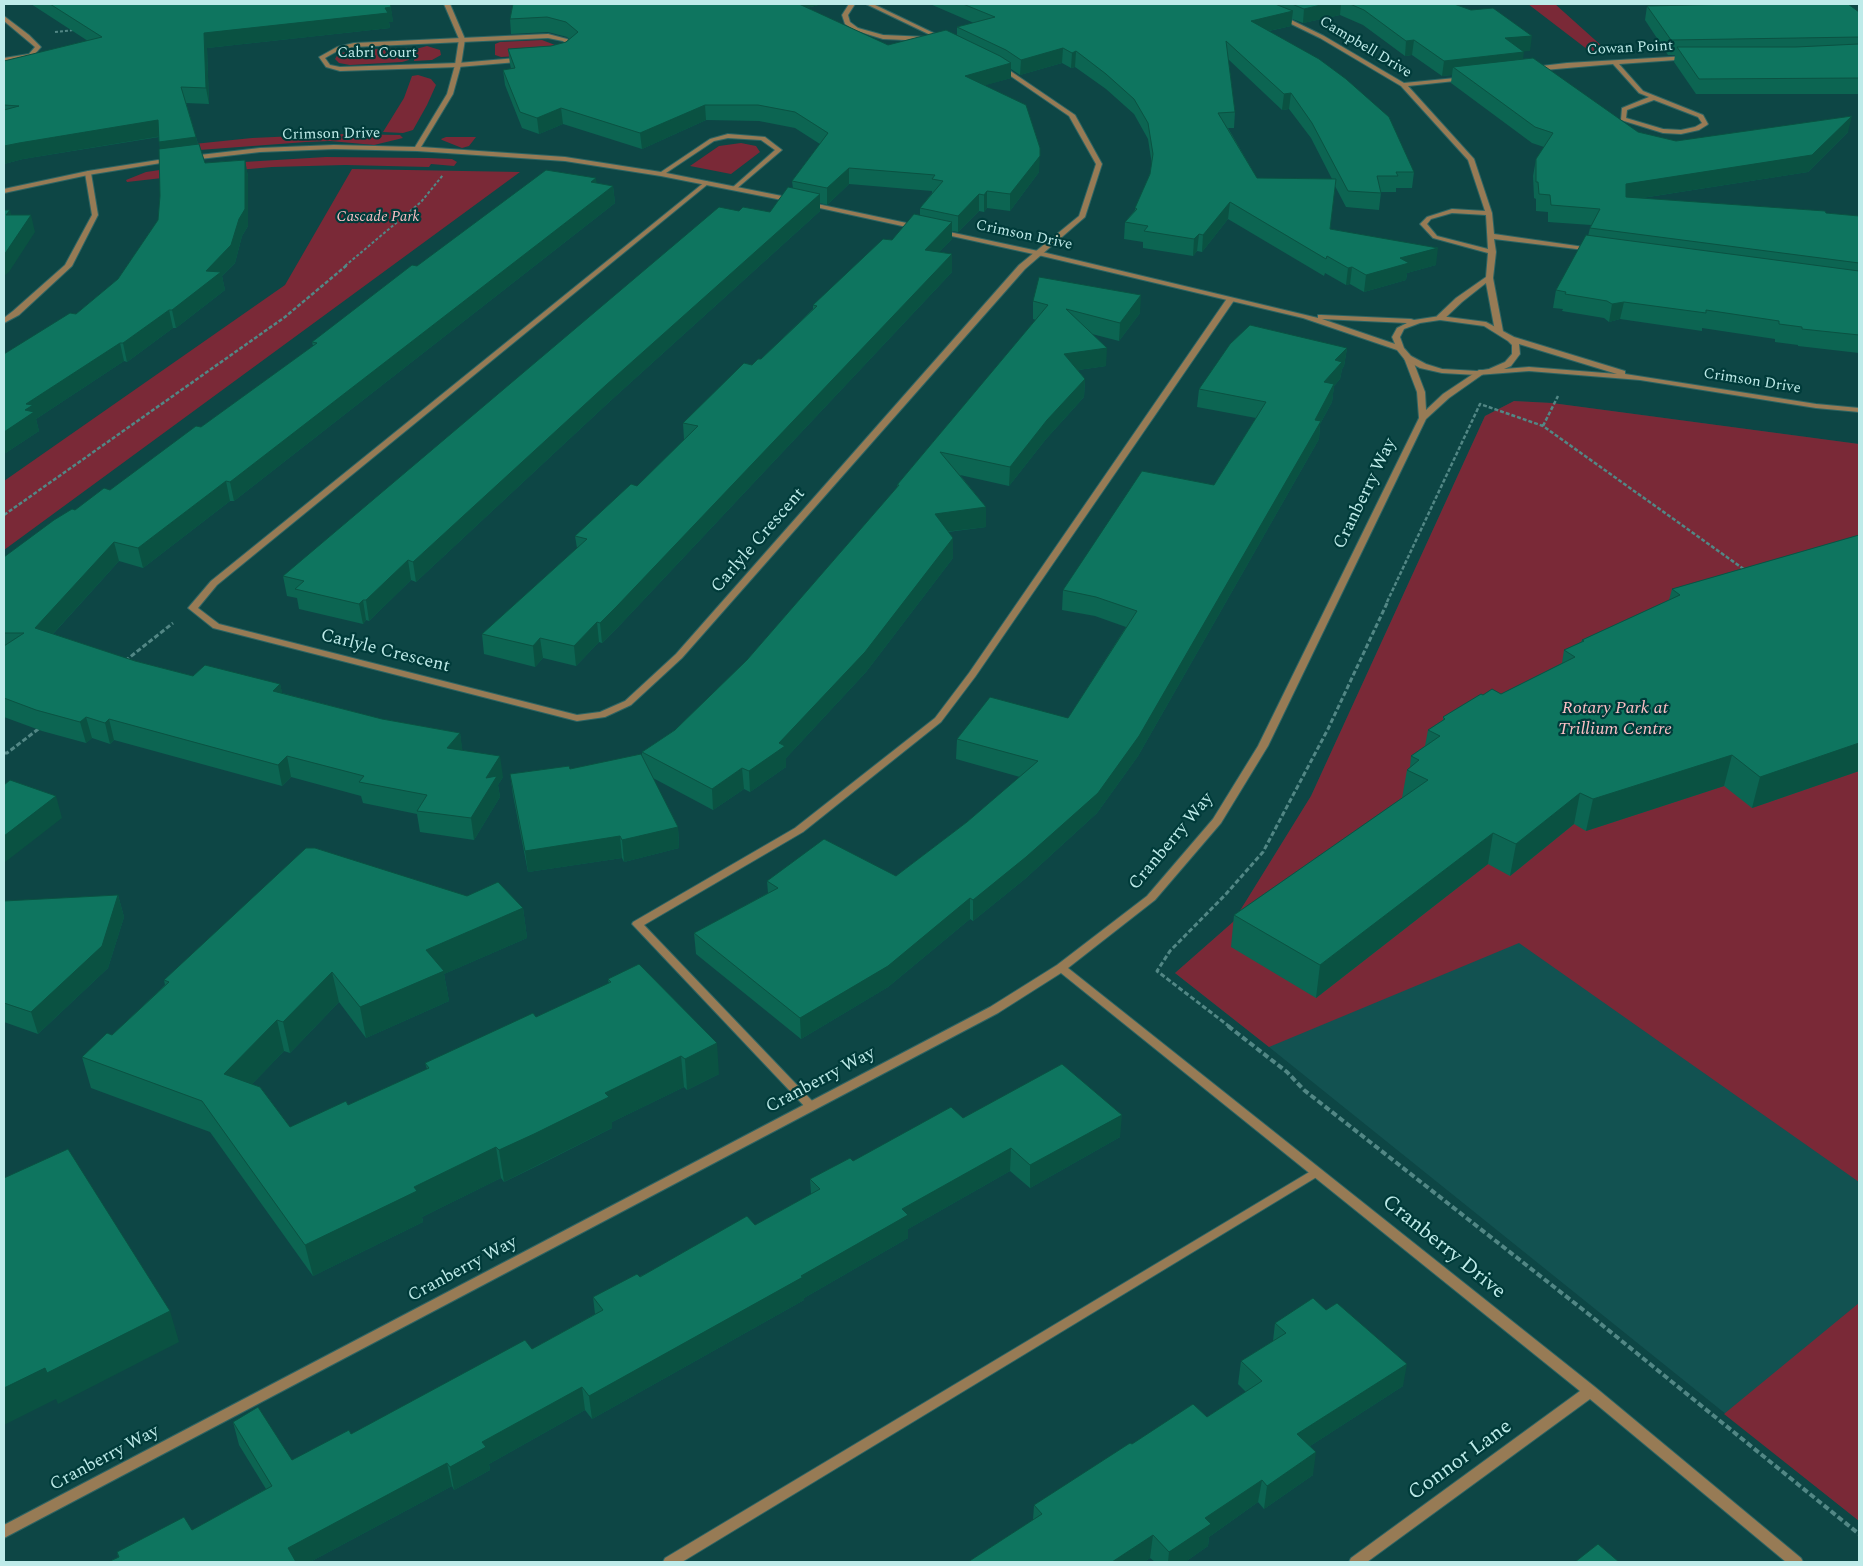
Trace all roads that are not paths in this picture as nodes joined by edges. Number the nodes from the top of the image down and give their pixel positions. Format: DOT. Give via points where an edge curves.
graph roads {
  1 [pos="447,4"];
  2 [pos="852,4"];
  3 [pos="869,4"];
  4 [pos="1275,15"];
  5 [pos="4,18"];
  6 [pos="462,39"];
  7 [pos="944,40"];
  8 [pos="953,44"];
  9 [pos="1693,57"];
  10 [pos="4,60"];
  11 [pos="1615,62"];
  12 [pos="995,64"];
  13 [pos="458,65"];
  14 [pos="1528,70"];
  15 [pos="1471,77"];
  16 [pos="1403,85"];
  17 [pos="1653,98"];
  18 [pos="417,149"];
  19 [pos="88,173"];
  20 [pos="661,174"];
  21 [pos="706,182"];
  22 [pos="735,188"];
  23 [pos="4,191"];
  24 [pos="1489,213"];
  25 [pos="921,228"];
  26 [pos="931,230"];
  27 [pos="1491,236"];
  28 [pos="1599,251"];
  29 [pos="1492,252"];
  30 [pos="1038,253"];
  31 [pos="1489,278"];
  32 [pos="1231,299"];
  33 [pos="1305,316"];
  34 [pos="1440,318"];
  35 [pos="4,321"];
  36 [pos="1419,321"];
  37 [pos="1499,330"];
  38 [pos="1511,339"];
  39 [pos="1400,348"];
  40 [pos="1408,358"];
  41 [pos="1484,372"];
  42 [pos="1640,378"];
  43 [pos="1859,410"];
  44 [pos="1424,418"];
  45 [pos="1061,968"];
  46 [pos="811,1106"];
  47 [pos="1316,1172"];
  48 [pos="1590,1392"];
  49 [pos="4,1532"];
  50 [pos="670,1562"];
  51 [pos="1356,1562"];
  52 [pos="1796,1562"];
  1 -- 6 [label="street"];
  2 -- 7 [label="street" via="845,15 846,24 865,33"];
  3 -- 7 [label="street"];
  4 -- 16 [label="street, Campbell Drive" via="1322,37"];
  5 -- 10 [label="street" via="38,47 31,54"];
  6 -- 13 [label="street"];
  6 -- 13 [label="street" via="548,36 565,40 574,47 552,57"];
  6 -- 13 [label="street, Cabri Court" via="354,45 322,57 328,66 340,69"];
  7 -- 8 [label="street"];
  9 -- 11 [label="street, Cowan Point"];
  11 -- 14 [label="street, Cowan Point"];
  11 -- 17 [label="street" via="1641,92"];
  12 -- 30 [label="street, Carlyle Crescent" via="1072,115 1099,164 1082,217"];
  13 -- 18 [label="street" via="450,94"];
  15 -- 16 [label="street"];
  16 -- 24 [label="street, Campbell Drive" via="1471,159"];
  17 -- 17 [label="street" via="1624,109 1623,119 1663,131 1681,132 1705,124 1701,116"];
  18 -- 19 [label="street, Crimson Drive" via="260,150"];
  18 -- 20 [label="street, Crimson Drive" via="565,159"];
  19 -- 23 [label="street, Crimson Drive"];
  19 -- 35 [label="street" via="95,215 68,266"];
  20 -- 21 [label="street, Crimson Drive"];
  20 -- 22 [label="street" via="712,140 728,136 763,138 779,150"];
  21 -- 22 [label="street, Crimson Drive"];
  21 -- 30 [label="street, Carlyle Crescent" via="214,583 193,608 216,626 577,718 602,715 628,703 678,656 1022,267"];
  22 -- 25 [label="street, Crimson Drive"];
  24 -- 27 [label="street, Campbell Drive"];
  24 -- 29 [label="street" via="1452,211 1429,218 1424,224 1435,237"];
  26 -- 30 [label="street, Crimson Drive"];
  27 -- 28 [label="street"];
  27 -- 29 [label="street, Campbell Drive"];
  29 -- 31 [label="street, Campbell Drive"];
  30 -- 32 [label="street, Crimson Drive"];
  31 -- 34 [label="street" via="1458,300"];
  31 -- 37 [label="street, Campbell Drive"];
  32 -- 33 [label="street, Crimson Drive"];
  32 -- 46 [label="street" via="938,720 799,830 637,924"];
  33 -- 36 [label="street, Crimson Drive"];
  33 -- 39 [label="street, Crimson Drive"];
  34 -- 36 [label="street"];
  34 -- 37 [label="street" via="1474,321"];
  36 -- 39 [label="street" via="1402,328 1396,337"];
  37 -- 38 [label="street"];
  38 -- 41 [label="street" via="1516,345 1516,354 1508,364"];
  38 -- 42 [label="street, Crimson Drive"];
  39 -- 40 [label="street"];
  40 -- 41 [label="street, Crimson Drive" via="1442,371"];
  40 -- 44 [label="street" via="1421,392"];
  41 -- 42 [label="street, Crimson Drive" via="1530,369"];
  41 -- 44 [label="street, Cranberry Way" via="1446,396"];
  42 -- 43 [label="street, Crimson Drive"];
  44 -- 45 [label="street, Cranberry Way" via="1263,746 1217,821 1151,898"];
  45 -- 46 [label="street, Cranberry Way" via="994,1010"];
  45 -- 47 [label="street, Cranberry Drive"];
  46 -- 49 [label="street, Cranberry Way"];
  47 -- 48 [label="street, Cranberry Drive"];
  47 -- 50 [label="street"];
  48 -- 51 [label="street, Connor Lane"];
  48 -- 52 [label="street, Cranberry Drive"];
}
